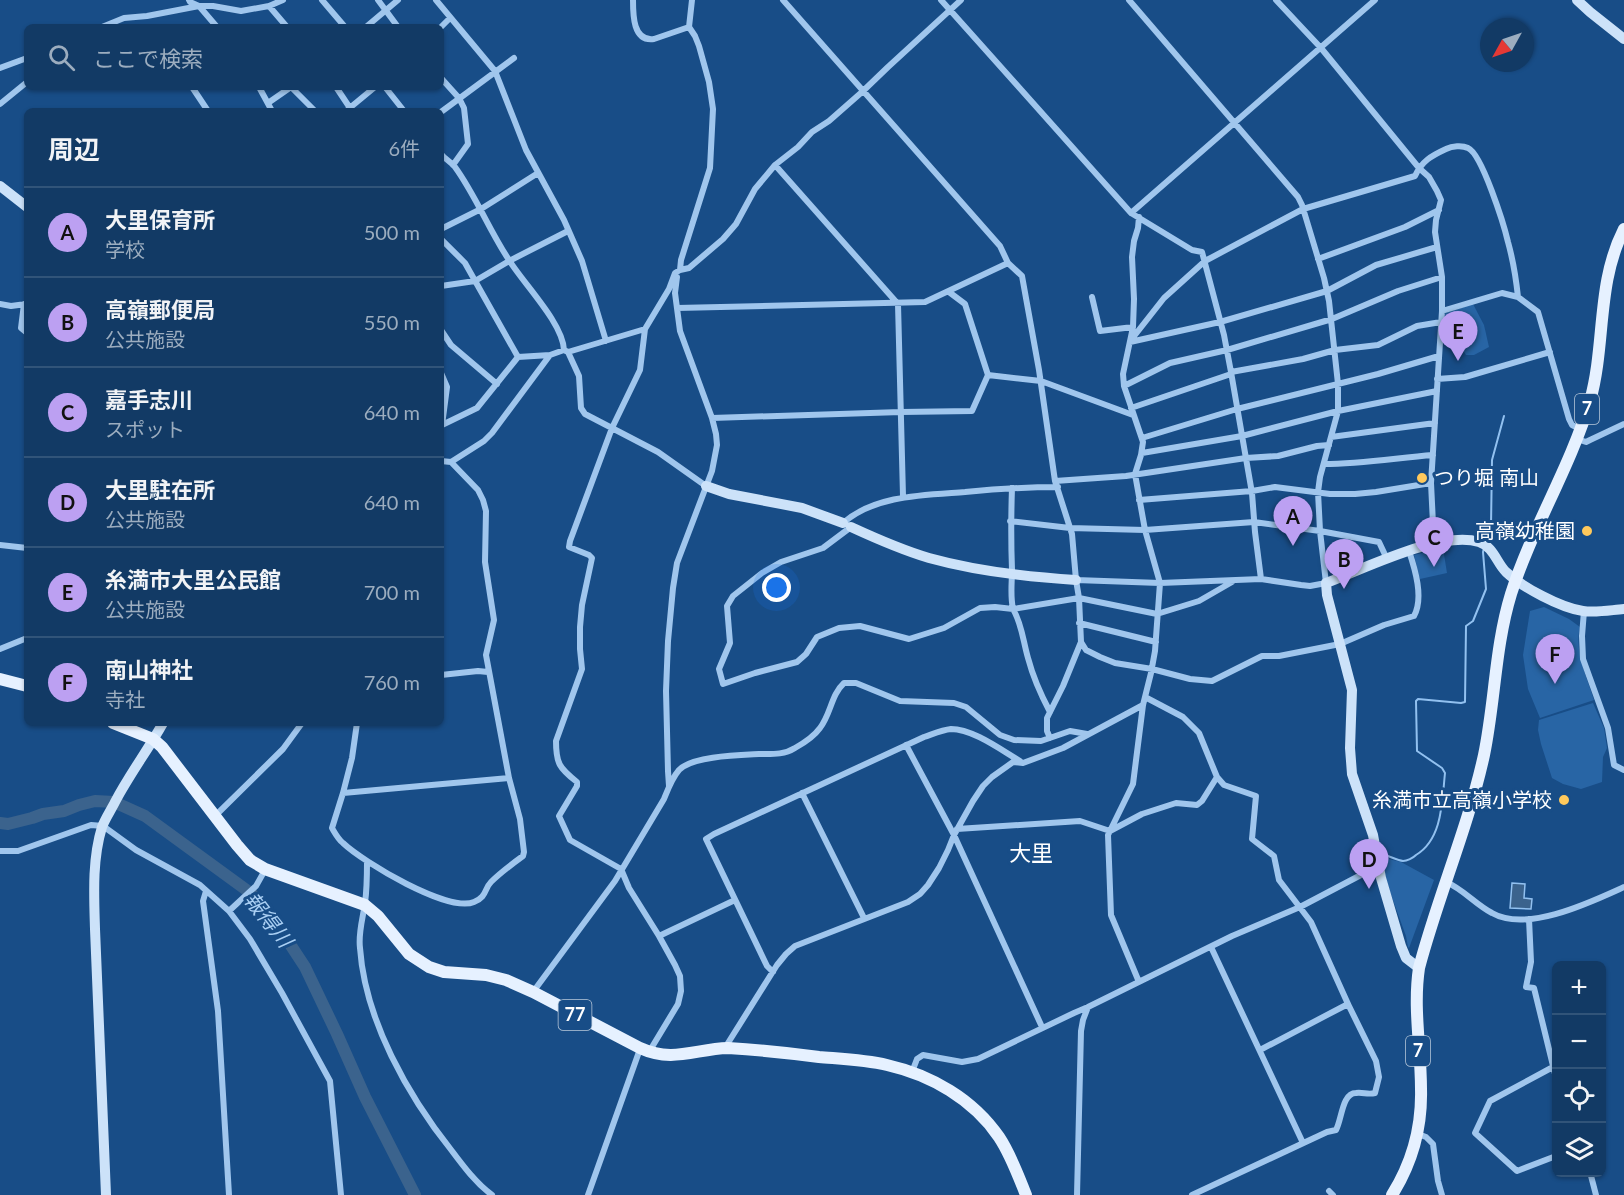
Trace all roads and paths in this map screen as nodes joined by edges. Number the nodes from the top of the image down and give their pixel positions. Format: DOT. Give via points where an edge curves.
graph roads {
  1 [pos="189,0"];
  2 [pos="283,0"];
  3 [pos="322,0"];
  4 [pos="378,0"];
  5 [pos="398,0"];
  6 [pos="436,0"];
  7 [pos="633,0"];
  8 [pos="692,0"];
  9 [pos="783,0"];
  10 [pos="941,0"];
  11 [pos="961,0"];
  12 [pos="1129,0"];
  13 [pos="1276,0"];
  14 [pos="1375,0"];
  15 [pos="1577,0"];
  16 [pos="199,6"];
  17 [pos="269,6"];
  18 [pos="951,10"];
  19 [pos="386,11"];
  20 [pos="450,18"];
  21 [pos="109,24"];
  22 [pos="215,24"];
  23 [pos="284,24"];
  24 [pos="342,24"];
  25 [pos="370,24"];
  26 [pos="396,24"];
  27 [pos="444,24"];
  28 [pos="688,27"];
  29 [pos="1624,39"];
  30 [pos="1321,48"];
  31 [pos="514,58"];
  32 [pos="24,59"];
  33 [pos="0,68"];
  34 [pos="495,71"];
  35 [pos="444,81"];
  36 [pos="24,84"];
  37 [pos="194,90"];
  38 [pos="261,90"];
  39 [pos="287,90"];
  40 [pos="294,90"];
  41 [pos="338,90"];
  42 [pos="372,90"];
  43 [pos="387,90"];
  44 [pos="862,92"];
  45 [pos="459,98"];
  46 [pos="268,103"];
  47 [pos="0,104"];
  48 [pos="206,108"];
  49 [pos="270,108"];
  50 [pos="312,108"];
  51 [pos="348,108"];
  52 [pos="351,108"];
  53 [pos="402,108"];
  54 [pos="444,110"];
  55 [pos="1235,123"];
  56 [pos="444,157"];
  57 [pos="453,165"];
  58 [pos="776,165"];
  59 [pos="1419,168"];
  60 [pos="538,173"];
  61 [pos="0,186"];
  62 [pos="24,205"];
  63 [pos="481,209"];
  64 [pos="1303,209"];
  65 [pos="1439,210"];
  66 [pos="1131,213"];
  67 [pos="1139,217"];
  68 [pos="444,228"];
  69 [pos="1624,229"];
  70 [pos="568,231"];
  71 [pos="444,242"];
  72 [pos="1437,247"];
  73 [pos="1318,259"];
  74 [pos="509,261"];
  75 [pos="1205,261"];
  76 [pos="1008,262"];
  77 [pos="677,272"];
  78 [pos="1442,277"];
  79 [pos="475,281"];
  80 [pos="444,286"];
  81 [pos="949,291"];
  82 [pos="1327,291"];
  83 [pos="1092,297"];
  84 [pos="1518,297"];
  85 [pos="0,304"];
  86 [pos="24,304"];
  87 [pos="898,304"];
  88 [pos="677,308"];
  89 [pos="1442,311"];
  90 [pos="24,314"];
  91 [pos="1332,319"];
  92 [pos="1220,322"];
  93 [pos="1441,322"];
  94 [pos="1132,327"];
  95 [pos="645,329"];
  96 [pos="24,330"];
  97 [pos="444,334"];
  98 [pos="606,341"];
  99 [pos="1129,342"];
  100 [pos="1227,350"];
  101 [pos="1335,350"];
  102 [pos="566,351"];
  103 [pos="1550,352"];
  104 [pos="550,355"];
  105 [pos="1439,356"];
  106 [pos="518,357"];
  107 [pos="1231,373"];
  108 [pos="988,375"];
  109 [pos="1437,379"];
  110 [pos="444,380"];
  111 [pos="1041,381"];
  112 [pos="497,384"];
  113 [pos="1338,384"];
  114 [pos="1124,386"];
  115 [pos="1437,391"];
  116 [pos="444,406"];
  117 [pos="1237,409"];
  118 [pos="1338,411"];
  119 [pos="901,412"];
  120 [pos="1132,412"];
  121 [pos="712,418"];
  122 [pos="1435,423"];
  123 [pos="444,424"];
  124 [pos="1624,424"];
  125 [pos="612,429"];
  126 [pos="1579,434"];
  127 [pos="1242,436"];
  128 [pos="1331,437"];
  129 [pos="1142,438"];
  130 [pos="1329,445"];
  131 [pos="1142,453"];
  132 [pos="1433,455"];
  133 [pos="1246,458"];
  134 [pos="444,461"];
  135 [pos="451,462"];
  136 [pos="1324,464"];
  137 [pos="1135,474"];
  138 [pos="1431,483"];
  139 [pos="1057,484"];
  140 [pos="706,486"];
  141 [pos="1012,488"];
  142 [pos="1252,491"];
  143 [pos="1318,492"];
  144 [pos="903,496"];
  145 [pos="1139,500"];
  146 [pos="1010,521"];
  147 [pos="1254,522"];
  148 [pos="847,525"];
  149 [pos="1070,528"];
  150 [pos="1145,530"];
  151 [pos="1320,531"];
  152 [pos="1434,544"];
  153 [pos="0,545"];
  154 [pos="24,548"];
  155 [pos="1409,551"];
  156 [pos="1387,559"];
  157 [pos="1012,574"];
  158 [pos="1261,579"];
  159 [pos="1516,579"];
  160 [pos="1076,580"];
  161 [pos="1234,580"];
  162 [pos="1160,583"];
  163 [pos="1326,584"];
  164 [pos="1079,598"];
  165 [pos="1013,609"];
  166 [pos="1624,609"];
  167 [pos="1584,612"];
  168 [pos="1157,614"];
  169 [pos="1079,623"];
  170 [pos="24,639"];
  171 [pos="1081,642"];
  172 [pos="1156,642"];
  173 [pos="1340,645"];
  174 [pos="0,649"];
  175 [pos="1152,669"];
  176 [pos="488,672"];
  177 [pos="444,675"];
  178 [pos="0,679"];
  179 [pos="24,685"];
  180 [pos="1145,697"];
  181 [pos="1143,705"];
  182 [pos="1050,712"];
  183 [pos="121,726"];
  184 [pos="161,726"];
  185 [pos="300,726"];
  186 [pos="356,726"];
  187 [pos="1087,734"];
  188 [pos="1050,738"];
  189 [pos="153,739"];
  190 [pos="906,745"];
  191 [pos="1023,763"];
  192 [pos="1624,770"];
  193 [pos="1217,777"];
  194 [pos="509,778"];
  195 [pos="669,786"];
  196 [pos="344,793"];
  197 [pos="802,793"];
  198 [pos="215,816"];
  199 [pos="104,823"];
  200 [pos="1110,831"];
  201 [pos="956,832"];
  202 [pos="0,851"];
  203 [pos="367,861"];
  204 [pos="1378,866"];
  205 [pos="265,869"];
  206 [pos="621,869"];
  207 [pos="1446,882"];
  208 [pos="1624,887"];
  209 [pos="206,891"];
  210 [pos="735,900"];
  211 [pos="365,905"];
  212 [pos="1300,907"];
  213 [pos="231,910"];
  214 [pos="864,918"];
  215 [pos="1528,919"];
  216 [pos="659,936"];
  217 [pos="1210,947"];
  218 [pos="1419,968"];
  219 [pos="773,972"];
  220 [pos="1139,982"];
  221 [pos="533,992"];
  222 [pos="1348,1004"];
  223 [pos="1088,1007"];
  224 [pos="1042,1027"];
  225 [pos="728,1048"];
  226 [pos="644,1050"];
  227 [pos="1260,1050"];
  228 [pos="1552,1063"];
  229 [pos="1552,1068"];
  230 [pos="912,1072"];
  231 [pos="1418,1134"];
  232 [pos="1304,1143"];
  233 [pos="1552,1158"];
  234 [pos="1591,1177"];
  235 [pos="106,1195"];
  236 [pos="228,1195"];
  237 [pos="341,1195"];
  238 [pos="492,1195"];
  239 [pos="588,1195"];
  240 [pos="1026,1195"];
  241 [pos="1077,1195"];
  242 [pos="1192,1195"];
  243 [pos="1392,1195"];
  244 [pos="1442,1195"];
  245 [pos="1596,1195"];
  1 -- 16 [label="street"];
  2 -- 17 [label="street"];
  3 -- 24 [label="street"];
  4 -- 19 [label="street"];
  5 -- 19 [label="street"];
  6 -- 20 [label="street"];
  7 -- 28 [label="street" via="638,32 648,40"];
  8 -- 28 [label="street"];
  9 -- 44 [label="street"];
  10 -- 18 [label="street"];
  11 -- 18 [label="street"];
  12 -- 55 [label="street"];
  13 -- 30 [label="street"];
  14 -- 30 [label="street"];
  15 -- 29 [label="street"];
  16 -- 17 [label="street" via="241,11"];
  16 -- 21 [label="street"];
  16 -- 22 [label="street"];
  17 -- 23 [label="street"];
  18 -- 44 [label="street"];
  18 -- 66 [label="street"];
  19 -- 25 [label="street"];
  19 -- 26 [label="street"];
  20 -- 27 [label="street"];
  20 -- 34 [label="street"];
  28 -- 77 [label="street" via="695,36 713,109 710,168"];
  30 -- 55 [label="street"];
  30 -- 59 [label="street"];
  31 -- 34 [label="street"];
  32 -- 33 [label="street"];
  34 -- 45 [label="street"];
  34 -- 60 [label="street"];
  35 -- 45 [label="street"];
  36 -- 47 [label="street"];
  37 -- 48 [label="street"];
  38 -- 46 [label="street"];
  39 -- 46 [label="street"];
  40 -- 50 [label="street"];
  41 -- 51 [label="street"];
  42 -- 52 [label="street"];
  43 -- 53 [label="street"];
  44 -- 58 [label="street"];
  44 -- 76 [label="street" via="1000,246"];
  45 -- 54 [label="street"];
  45 -- 57 [label="street" via="468,144"];
  46 -- 49 [label="street"];
  55 -- 64 [label="street" via="1298,197"];
  55 -- 66 [label="street"];
  56 -- 57 [label="street"];
  57 -- 63 [label="street"];
  58 -- 77 [label="street" via="755,189 736,224 689,268"];
  58 -- 87 [label="street"];
  59 -- 64 [label="street" via="1415,176"];
  59 -- 65 [label="street" via="1437,190"];
  59 -- 84 [label="street" via="1448,148 1459,146 1474,153 1508,241"];
  60 -- 63 [label="street"];
  60 -- 70 [label="street"];
  61 -- 62 [label="street"];
  63 -- 68 [label="street"];
  63 -- 74 [label="street"];
  64 -- 73 [label="street"];
  64 -- 75 [label="street"];
  65 -- 72 [label="street"];
  65 -- 73 [label="street"];
  66 -- 67 [label="street"];
  67 -- 75 [label="street" via="1192,250 1202,252"];
  67 -- 94 [label="street" via="1132,257"];
  69 -- 126 [label="main road, 7" via="1607,275 1594,378"];
  70 -- 74 [label="street"];
  70 -- 98 [label="street" via="582,261"];
  71 -- 79 [label="street" via="465,263"];
  72 -- 78 [label="street"];
  72 -- 82 [label="street" via="1376,265"];
  73 -- 82 [label="street"];
  74 -- 79 [label="street"];
  74 -- 102 [label="street" via="554,323"];
  75 -- 92 [label="street"];
  75 -- 99 [label="street" via="1164,298"];
  76 -- 81 [label="street"];
  76 -- 111 [label="street" via="1022,276"];
  77 -- 88 [label="street"];
  77 -- 95 [label="street"];
  78 -- 89 [label="street"];
  78 -- 91 [label="street"];
  79 -- 80 [label="street"];
  79 -- 106 [label="street"];
  81 -- 87 [label="street" via="925,302"];
  81 -- 108 [label="street" via="965,304"];
  82 -- 91 [label="street"];
  82 -- 92 [label="street"];
  83 -- 94 [label="street" via="1100,331"];
  84 -- 89 [label="street" via="1502,293"];
  84 -- 103 [label="street" via="1538,312"];
  85 -- 86 [label="street"];
  87 -- 88 [label="street"];
  87 -- 119 [label="street"];
  88 -- 121 [label="street" via="684,343"];
  89 -- 93 [label="street"];
  90 -- 96 [label="street"];
  91 -- 100 [label="street"];
  91 -- 101 [label="street"];
  92 -- 99 [label="street"];
  92 -- 100 [label="street"];
  93 -- 101 [label="street" via="1417,326 1378,345"];
  93 -- 105 [label="street"];
  94 -- 99 [label="street"];
  95 -- 98 [label="street"];
  95 -- 125 [label="street" via="640,370"];
  97 -- 112 [label="street"];
  98 -- 102 [label="street"];
  99 -- 114 [label="street"];
  100 -- 107 [label="street"];
  100 -- 114 [label="street" via="1170,363"];
  101 -- 107 [label="street"];
  101 -- 113 [label="street"];
  102 -- 104 [label="street"];
  102 -- 125 [label="street" via="579,376 581,408"];
  103 -- 109 [label="street" via="1465,376"];
  103 -- 126 [label="street" via="1569,419"];
  104 -- 106 [label="street"];
  104 -- 135 [label="street" via="492,433"];
  105 -- 109 [label="street"];
  105 -- 113 [label="street"];
  106 -- 112 [label="street"];
  107 -- 117 [label="street"];
  107 -- 120 [label="street"];
  108 -- 111 [label="street"];
  108 -- 119 [label="street" via="972,411"];
  109 -- 115 [label="street"];
  110 -- 116 [label="street"];
  111 -- 120 [label="street"];
  111 -- 139 [label="street"];
  112 -- 123 [label="street" via="477,408"];
  113 -- 117 [label="street"];
  113 -- 118 [label="street"];
  114 -- 120 [label="street"];
  115 -- 118 [label="street"];
  115 -- 122 [label="street"];
  117 -- 127 [label="street"];
  117 -- 129 [label="street"];
  118 -- 127 [label="street"];
  118 -- 128 [label="street"];
  119 -- 121 [label="street"];
  119 -- 144 [label="street"];
  120 -- 129 [label="street"];
  121 -- 140 [label="street" via="717,445"];
  122 -- 128 [label="street"];
  122 -- 132 [label="street"];
  124 -- 126 [label="street" via="1586,441"];
  125 -- 140 [label="street" via="658,452"];
  125 -- 206 [label="street" via="568,547 592,558 581,616 582,669 556,741 556,752 562,771 577,786 559,816 570,840"];
  126 -- 159 [label="main road, 7"];
  127 -- 131 [label="street"];
  127 -- 133 [label="street"];
  128 -- 130 [label="street"];
  129 -- 131 [label="street"];
  130 -- 133 [label="street"];
  130 -- 136 [label="street"];
  131 -- 137 [label="street"];
  132 -- 136 [label="street"];
  132 -- 138 [label="street"];
  133 -- 137 [label="street"];
  133 -- 142 [label="street"];
  134 -- 135 [label="street"];
  135 -- 176 [label="street" via="478,490 486,512 485,562 494,620 486,655"];
  136 -- 143 [label="street"];
  137 -- 139 [label="street"];
  137 -- 145 [label="street"];
  138 -- 143 [label="street" via="1355,494"];
  138 -- 152 [label="street"];
  139 -- 141 [label="street"];
  139 -- 149 [label="street"];
  140 -- 148 [label="street" via="801,508"];
  140 -- 195 [label="street" via="677,563 673,588 666,691"];
  141 -- 144 [label="street"];
  141 -- 146 [label="street"];
  142 -- 143 [label="street" via="1275,487"];
  142 -- 145 [label="street"];
  142 -- 147 [label="street"];
  143 -- 151 [label="street"];
  144 -- 148 [label="street" via="855,513"];
  145 -- 150 [label="street"];
  146 -- 149 [label="street"];
  146 -- 157 [label="street"];
  147 -- 150 [label="street"];
  147 -- 151 [label="street"];
  147 -- 158 [label="street"];
  148 -- 157 [label="street" via="929,558"];
  148 -- 165 [label="street" via="823,548 781,562 733,596 727,606 730,643 719,669 723,684 797,662 817,637 839,628 860,626 909,639 944,628 980,608"];
  149 -- 150 [label="street"];
  149 -- 160 [label="street"];
  150 -- 162 [label="street"];
  151 -- 156 [label="street" via="1379,542"];
  151 -- 163 [label="street"];
  152 -- 155 [label="street"];
  152 -- 159 [label="street" via="1454,541 1487,545 1504,570"];
  153 -- 154 [label="street"];
  155 -- 156 [label="street"];
  155 -- 173 [label="street" via="1417,584 1416,614"];
  156 -- 163 [label="street"];
  157 -- 160 [label="street"];
  157 -- 165 [label="street"];
  158 -- 161 [label="street"];
  158 -- 163 [label="street" via="1310,586"];
  159 -- 167 [label="street" via="1555,602"];
  159 -- 207 [label="main road, 7" via="1503,628 1477,783"];
  160 -- 162 [label="street"];
  160 -- 164 [label="street"];
  161 -- 162 [label="street"];
  161 -- 168 [label="street" via="1199,602"];
  162 -- 168 [label="street"];
  163 -- 173 [label="street"];
  164 -- 165 [label="street"];
  164 -- 168 [label="street"];
  164 -- 169 [label="street"];
  165 -- 182 [label="street"];
  166 -- 167 [label="street"];
  167 -- 192 [label="street" via="1583,660 1608,728 1614,765"];
  168 -- 172 [label="street"];
  169 -- 171 [label="street"];
  169 -- 172 [label="street"];
  170 -- 174 [label="street"];
  171 -- 175 [label="street" via="1086,650 1115,663"];
  171 -- 182 [label="street"];
  172 -- 175 [label="street"];
  173 -- 175 [label="street" via="1263,656 1212,681"];
  173 -- 204 [label="street" via="1352,690 1352,774 1373,835"];
  175 -- 180 [label="street"];
  176 -- 177 [label="street"];
  176 -- 194 [label="street"];
  178 -- 179 [label="main road"];
  180 -- 181 [label="street"];
  180 -- 193 [label="street" via="1184,717 1199,733"];
  181 -- 187 [label="street"];
  181 -- 200 [label="street" via="1133,784"];
  182 -- 188 [label="street"];
  183 -- 189 [label="main road, 77"];
  184 -- 189 [label="street"];
  185 -- 198 [label="street" via="283,749"];
  186 -- 196 [label="street"];
  187 -- 188 [label="street" via="1070,731"];
  187 -- 191 [label="street"];
  188 -- 195 [label="street" via="1007,738 966,707 900,701 848,682 838,689 820,729 795,748 779,754 696,760 685,765"];
  189 -- 198 [label="main road, 77"];
  189 -- 199 [label="street"];
  190 -- 191 [label="street" via="952,729 982,739"];
  190 -- 197 [label="street"];
  190 -- 201 [label="street"];
  191 -- 201 [label="street" via="1013,762 986,782"];
  193 -- 200 [label="street" via="1197,805 1165,806"];
  193 -- 212 [label="street" via="1224,784 1256,796 1252,838 1274,856 1279,880"];
  194 -- 196 [label="street"];
  194 -- 203 [label="street" via="518,806 524,852 474,902 445,901"];
  195 -- 206 [label="street"];
  196 -- 203 [label="street" via="332,828 341,841"];
  197 -- 210 [label="street" via="706,839"];
  197 -- 214 [label="street"];
  198 -- 205 [label="main road, 77" via="244,854"];
  199 -- 202 [label="street" via="18,851"];
  199 -- 209 [label="street" via="136,850"];
  199 -- 235 [label="street" via="96,853 94,898"];
  200 -- 201 [label="street" via="1080,821"];
  200 -- 220 [label="street" via="1111,915"];
  201 -- 214 [label="street" via="924,890 908,902"];
  201 -- 224 [label="street"];
  203 -- 211 [label="street"];
  204 -- 212 [label="street"];
  204 -- 218 [label="street" via="1406,958"];
  205 -- 211 [label="main road, 77"];
  205 -- 213 [label="street" via="256,886"];
  206 -- 216 [label="street"];
  206 -- 221 [label="street"];
  207 -- 215 [label="street" via="1493,915"];
  207 -- 218 [label="main road, 7"];
  208 -- 215 [label="street" via="1560,913"];
  209 -- 213 [label="street"];
  209 -- 236 [label="street" via="203,901 218,1011"];
  210 -- 216 [label="street"];
  210 -- 219 [label="street"];
  211 -- 221 [label="main road, 77" via="409,954 429,967 495,976"];
  211 -- 238 [label="street" via="361,958 370,1000 386,1043 427,1118"];
  212 -- 217 [label="street"];
  212 -- 222 [label="street" via="1311,922"];
  213 -- 237 [label="street" via="330,1081"];
  214 -- 219 [label="street" via="795,946"];
  215 -- 228 [label="street" via="1531,962 1526,987 1534,988"];
  216 -- 226 [label="street" via="677,970 681,991 678,1004"];
  217 -- 220 [label="street"];
  217 -- 227 [label="street"];
  218 -- 231 [label="main road, 7"];
  219 -- 225 [label="street"];
  220 -- 223 [label="street"];
  221 -- 226 [label="main road, 77"];
  222 -- 227 [label="street"];
  222 -- 232 [label="street" via="1378,1066 1377,1089 1371,1095 1349,1094 1336,1130"];
  223 -- 224 [label="street"];
  223 -- 241 [label="street" via="1081,1031"];
  224 -- 230 [label="street" via="970,1061 923,1055"];
  225 -- 226 [label="main road, 77" via="674,1056"];
  225 -- 230 [label="main road, 77" via="874,1062"];
  226 -- 239 [label="street"];
  227 -- 232 [label="street"];
  229 -- 233 [label="street" via="1490,1101 1475,1133 1517,1171"];
  230 -- 240 [label="main road, 77" via="950,1090 981,1114 1008,1152"];
  231 -- 243 [label="main road, 7"];
  231 -- 244 [label="street" via="1433,1144"];
  232 -- 242 [label="street"];
  234 -- 245 [label="street"];
}
